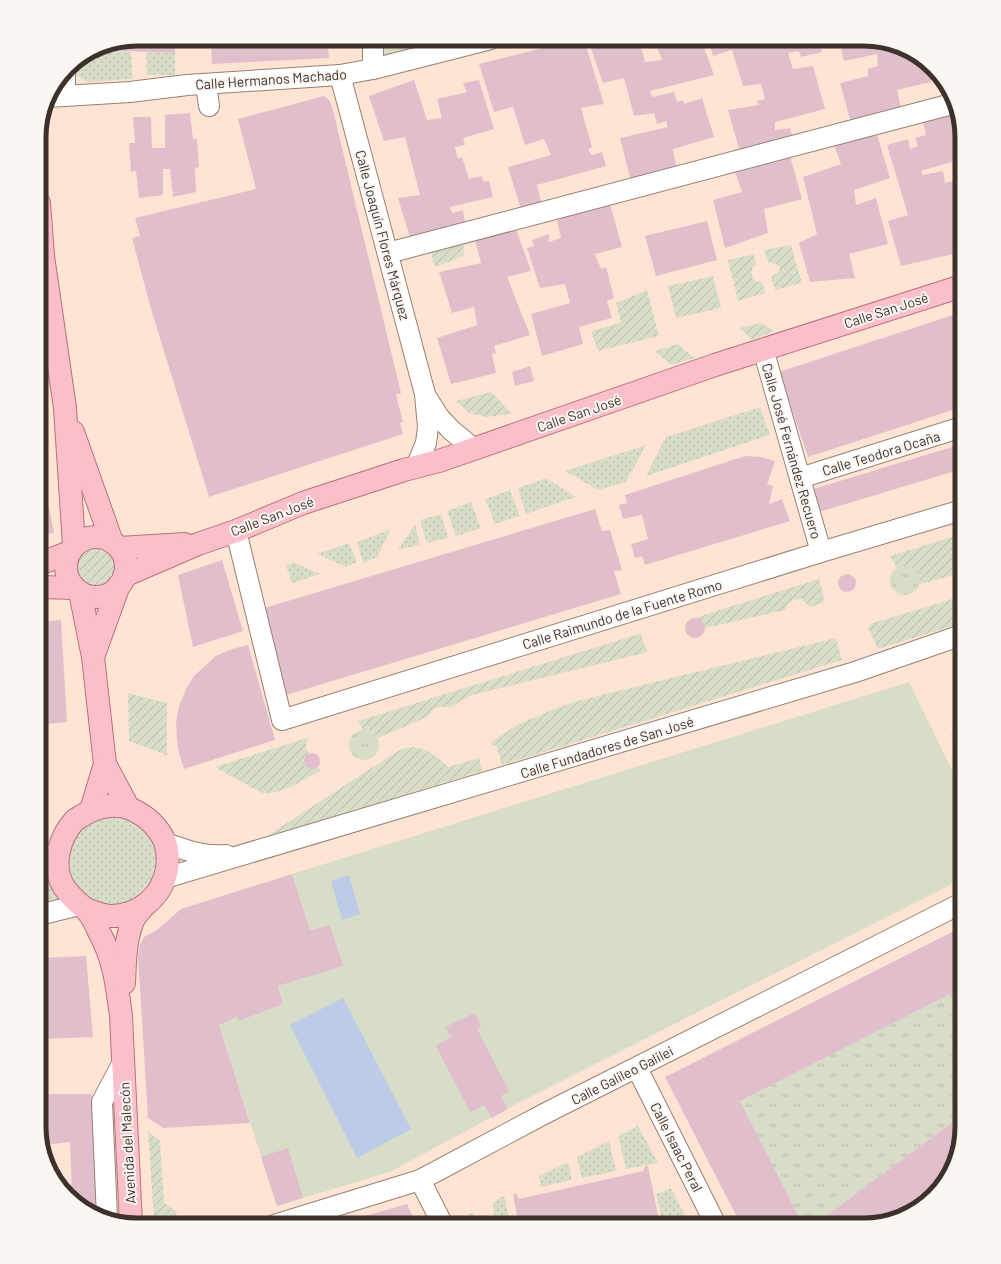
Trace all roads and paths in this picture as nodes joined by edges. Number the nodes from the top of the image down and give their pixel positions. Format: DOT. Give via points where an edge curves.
graph roads {
  1 [pos="373,46"];
  2 [pos="463,46"];
  3 [pos="373,69"];
  4 [pos="340,75"];
  5 [pos="206,84"];
  6 [pos="57,97"];
  7 [pos="949,105"];
  8 [pos="209,106"];
  9 [pos="388,253"];
  10 [pos="46,277"];
  11 [pos="955,288"];
  12 [pos="763,349"];
  13 [pos="425,394"];
  14 [pos="65,408"];
  15 [pos="955,429"];
  16 [pos="474,449"];
  17 [pos="416,467"];
  18 [pos="800,478"];
  19 [pos="955,512"];
  20 [pos="236,531"];
  21 [pos="198,544"];
  22 [pos="116,545"];
  23 [pos="72,549"];
  24 [pos="821,552"];
  25 [pos="46,561"];
  26 [pos="122,581"];
  27 [pos="46,588"];
  28 [pos="78,590"];
  29 [pos="955,637"];
  30 [pos="94,657"];
  31 [pos="105,764"];
  32 [pos="128,808"];
  33 [pos="91,810"];
  34 [pos="165,843"];
  35 [pos="250,853"];
  36 [pos="49,855"];
  37 [pos="165,878"];
  38 [pos="83,907"];
  39 [pos="143,907"];
  40 [pos="955,907"];
  41 [pos="46,914"];
  42 [pos="121,1016"];
  43 [pos="123,1062"];
  44 [pos="638,1068"];
  45 [pos="420,1180"];
  46 [pos="107,1213"];
  47 [pos="131,1217"];
  48 [pos="307,1218"];
  49 [pos="439,1218"];
  50 [pos="713,1218"];
  1 -- 3 [label="street"];
  2 -- 3 [label="street, Calle Hermanos Machado"];
  3 -- 4 [label="street, Calle Hermanos Machado"];
  4 -- 5 [label="street, Calle Hermanos Machado"];
  4 -- 9 [label="street, Calle Joaquín Flores Márquez"];
  5 -- 6 [label="street, Calle Hermanos Machado" via="100,101"];
  5 -- 8 [label="street"];
  7 -- 9 [label="street"];
  9 -- 13 [label="street, Calle Joaquín Flores Márquez"];
  10 -- 14 [label="main road"];
  11 -- 12 [label="main road, Calle San José"];
  12 -- 16 [label="main road, Calle San José"];
  12 -- 18 [label="street, Calle José Fernández Recuero"];
  13 -- 16 [label="street, Calle Joaquín Flores Márquez" via="439,417"];
  13 -- 17 [label="street, Calle Joaquín Flores Márquez" via="428,427 426,443"];
  14 -- 22 [label="main road"];
  14 -- 23 [label="main road"];
  15 -- 18 [label="street, Calle Teodora Ocaña"];
  16 -- 17 [label="main road, Calle San José"];
  17 -- 20 [label="main road, Calle San José" via="303,504"];
  18 -- 24 [label="street, Calle José Fernández Recuero"];
  19 -- 24 [label="street, Calle Raimundo de la Fuente Romo"];
  20 -- 21 [label="main road, Calle San José"];
  20 -- 24 [label="street, Calle Raimundo de la Fuente Romo" via="282,720"];
  21 -- 22 [label="main road"];
  21 -- 26 [label="main road"];
  22 -- 23 [label="main road" via="103,538 93,537 83,540"];
  22 -- 26 [label="main road" via="124,557 126,567"];
  23 -- 25 [label="main road"];
  23 -- 28 [label="main road" via="66,560 67,576"];
  26 -- 28 [label="main road" via="105,595 88,595"];
  26 -- 30 [label="main road"];
  27 -- 28 [label="main road"];
  28 -- 30 [label="main road"];
  29 -- 35 [label="street, Calle Fundadores de San José" via="855,672"];
  30 -- 31 [label="main road"];
  31 -- 32 [label="main road"];
  31 -- 33 [label="main road"];
  32 -- 33 [label="main road" via="109,806"];
  32 -- 34 [label="main road" via="144,815 157,827"];
  33 -- 36 [label="main road" via="76,820"];
  34 -- 35 [label="street, Calle Fundadores de San José" via="202,855"];
  34 -- 37 [label="main road" via="168,861"];
  35 -- 37 [label="street, Calle Fundadores de San José"];
  36 -- 38 [label="main road" via="58,870 63,886"];
  37 -- 39 [label="main road" via="160,890"];
  38 -- 39 [label="main road" via="97,914 109,916 126,914"];
  38 -- 41 [label="street"];
  38 -- 42 [label="main road" via="100,932 112,959"];
  39 -- 42 [label="main road" via="132,922 127,940"];
  40 -- 44 [label="street, Calle Galileo Galilei"];
  42 -- 43 [label="main road, Avenida del Malecón"];
  43 -- 46 [label="street, Avenida del Malecón" via="102,1102"];
  43 -- 47 [label="main road, Avenida del Malecón"];
  44 -- 45 [label="street, Calle Galileo Galilei" via="544,1114"];
  44 -- 50 [label="street, Calle Isaac Peral"];
  45 -- 48 [label="street, Calle Galileo Galilei"];
  45 -- 49 [label="street"];
}
